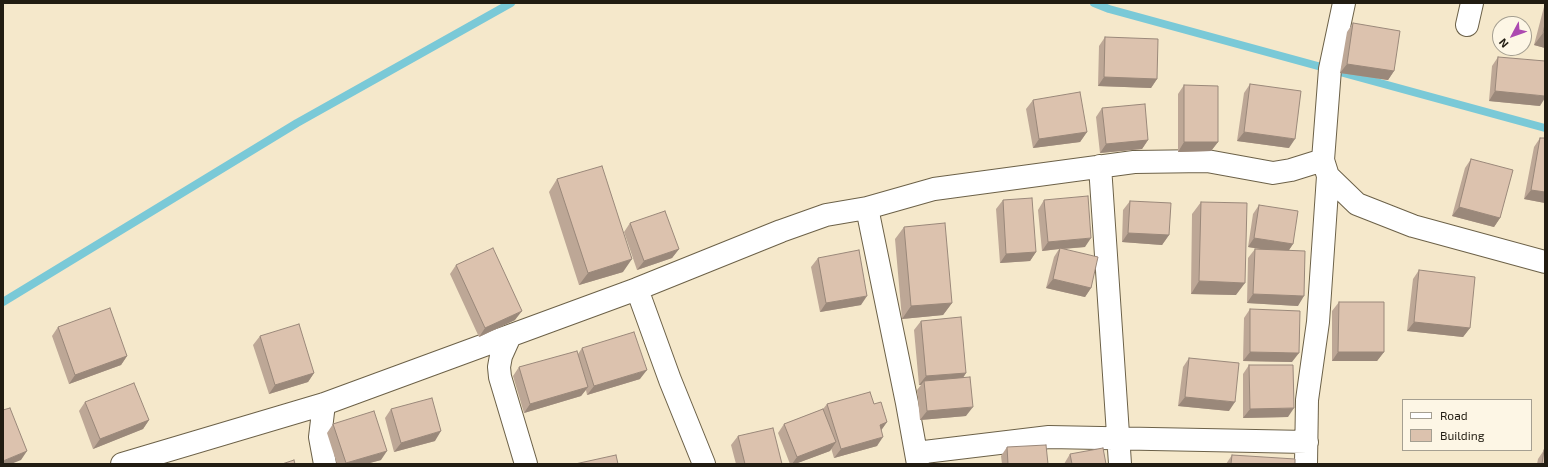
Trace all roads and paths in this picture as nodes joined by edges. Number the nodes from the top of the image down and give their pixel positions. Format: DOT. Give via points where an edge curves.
graph roads {
  1 [pos="1344,3"];
  2 [pos="1472,3"];
  3 [pos="1467,25"];
  4 [pos="1100,166"];
  5 [pos="1326,168"];
  6 [pos="867,208"];
  7 [pos="1545,262"];
  8 [pos="637,289"];
  9 [pos="510,336"];
  10 [pos="324,404"];
  11 [pos="1118,438"];
  12 [pos="1307,442"];
  13 [pos="917,458"];
  14 [pos="122,464"];
  15 [pos="325,464"];
  16 [pos="526,464"];
  17 [pos="704,464"];
  18 [pos="1120,464"];
  19 [pos="1306,464"];
  1 -- 5 [label="street" via="1330,70"];
  2 -- 3 [label="street"];
  4 -- 5 [label="street" via="1134,162 1207,161 1273,173"];
  4 -- 6 [label="street" via="934,189"];
  4 -- 11 [label="street"];
  5 -- 7 [label="street" via="1356,204 1413,226"];
  5 -- 12 [label="street" via="1318,322 1307,400"];
  6 -- 8 [label="street" via="826,215"];
  6 -- 13 [label="street"];
  8 -- 9 [label="street"];
  8 -- 17 [label="street"];
  9 -- 10 [label="street"];
  9 -- 16 [label="street" via="501,356 500,377"];
  10 -- 14 [label="street"];
  10 -- 15 [label="street" via="320,437"];
  11 -- 12 [label="street"];
  11 -- 13 [label="street" via="1049,437"];
  11 -- 18 [label="street"];
  12 -- 19 [label="street"];
}
